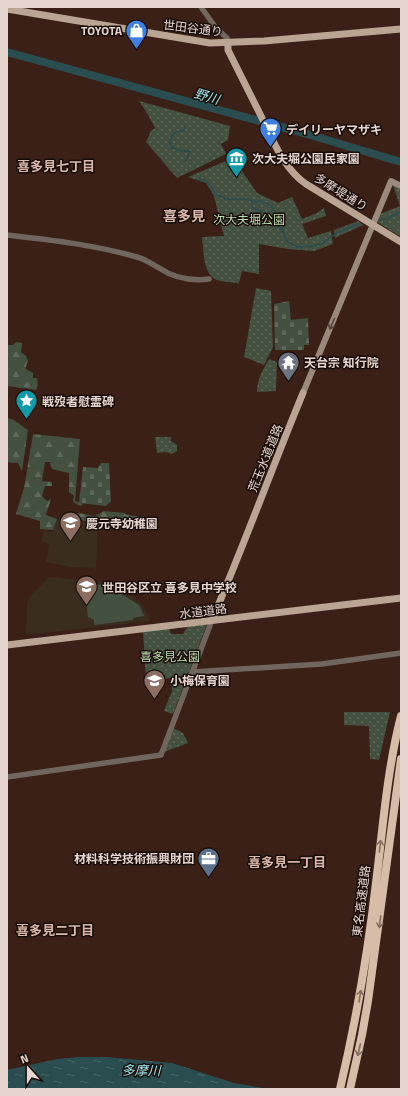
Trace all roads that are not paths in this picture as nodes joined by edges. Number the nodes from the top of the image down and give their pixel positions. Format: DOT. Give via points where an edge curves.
graph roads {
  1 [pos="200,7"];
  2 [pos="7,9"];
  3 [pos="401,29"];
  4 [pos="228,43"];
  5 [pos="401,186"];
  6 [pos="374,225"];
  7 [pos="7,235"];
  8 [pos="401,242"];
  9 [pos="209,279"];
  10 [pos="303,393"];
  11 [pos="401,598"];
  12 [pos="212,620"];
  13 [pos="7,645"];
  14 [pos="401,653"];
  15 [pos="192,672"];
  16 [pos="401,716"];
  17 [pos="401,759"];
  18 [pos="7,777"];
  19 [pos="340,1089"];
  20 [pos="350,1089"];
  1 -- 4 [label="street" via="227,38"];
  2 -- 4 [label="main road, 世田谷通り" via="202,42"];
  3 -- 4 [label="main road, 世田谷通り"];
  4 -- 6 [label="main road, 多摩堤通り" via="228,50 269,132 293,173"];
  5 -- 6 [label="main road, 荒玉水道道路" via="391,181"];
  6 -- 8 [label="main road, 多摩堤通り"];
  6 -- 10 [label="main road, 荒玉水道道路, one-way"];
  7 -- 9 [label="street" via="76,244 140,257 160,269 183,278"];
  10 -- 12 [label="main road, 荒玉水道道路"];
  11 -- 12 [label="main road, 水道道路"];
  12 -- 13 [label="main road, 水道道路"];
  12 -- 15 [label="street, 荒玉水道道路"];
  14 -- 15 [label="street" via="322,664"];
  15 -- 18 [label="street, 荒玉水道道路" via="161,755"];
  19 -- 16 [label="highway, 東名高速道路, one-way" via="359,998 389,776"];
  17 -- 20 [label="highway, 東名高速道路, one-way" via="375,960"];
}
